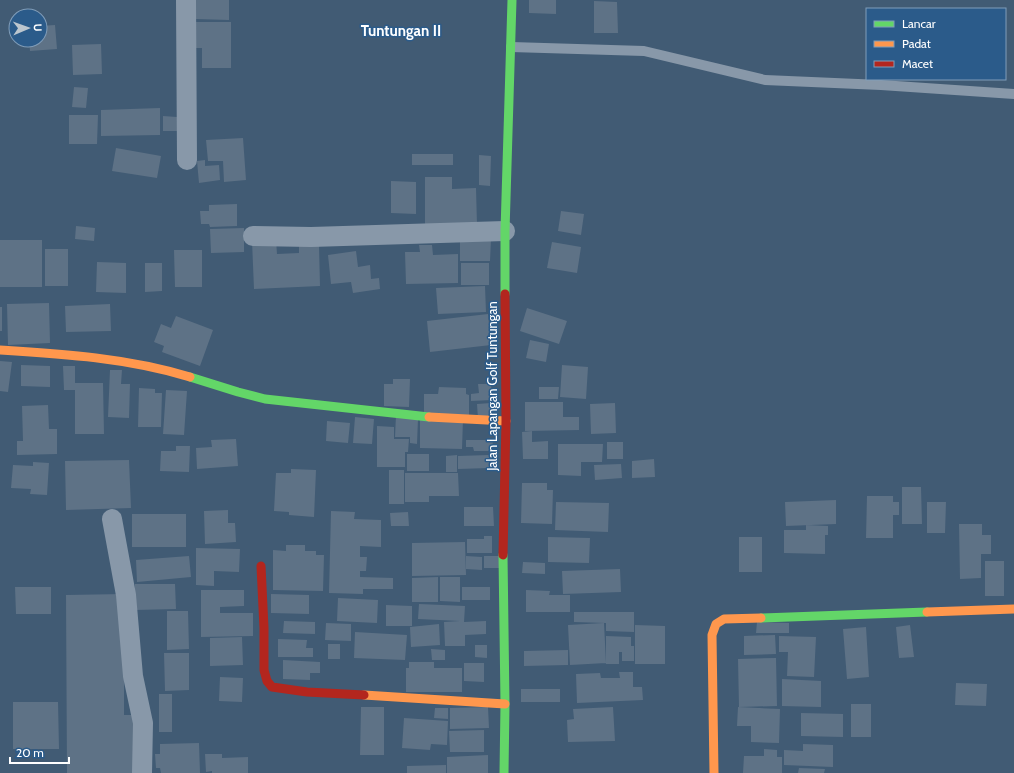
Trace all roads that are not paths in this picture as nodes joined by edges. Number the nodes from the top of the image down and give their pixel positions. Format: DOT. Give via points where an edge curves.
graph roads {
  1 [pos="186,0"];
  2 [pos="512,0"];
  3 [pos="511,47"];
  4 [pos="1014,94"];
  5 [pos="187,160"];
  6 [pos="505,231"];
  7 [pos="253,236"];
  8 [pos="0,350"];
  9 [pos="506,421"];
  10 [pos="112,519"];
  11 [pos="261,566"];
  12 [pos="1014,609"];
  13 [pos="505,704"];
  14 [pos="142,773"];
  15 [pos="504,773"];
  16 [pos="714,773"];
  1 -- 5 [label="street"];
  2 -- 3 [label="street, Jalan Lapangan Golf Tuntungan"];
  3 -- 4 [label="lane" via="644,51 765,80"];
  3 -- 6 [label="street, Jalan Lapangan Golf Tuntungan"];
  6 -- 7 [label="street" via="311,237"];
  6 -- 9 [label="street, Jalan Lapangan Golf Tuntungan"];
  8 -- 9 [label="street" via="116,360 161,369 265,400 416,416"];
  9 -- 13 [label="street, Jalan Lapangan Golf Tuntungan" via="503,534"];
  10 -- 14 [label="street" via="126,595 133,676 143,723"];
  11 -- 13 [label="street" via="264,670 272,687 307,692"];
  12 -- 16 [label="street" via="724,619 716,624 712,635"];
  13 -- 15 [label="street, Jalan Lapangan Golf Tuntungan"];
}
